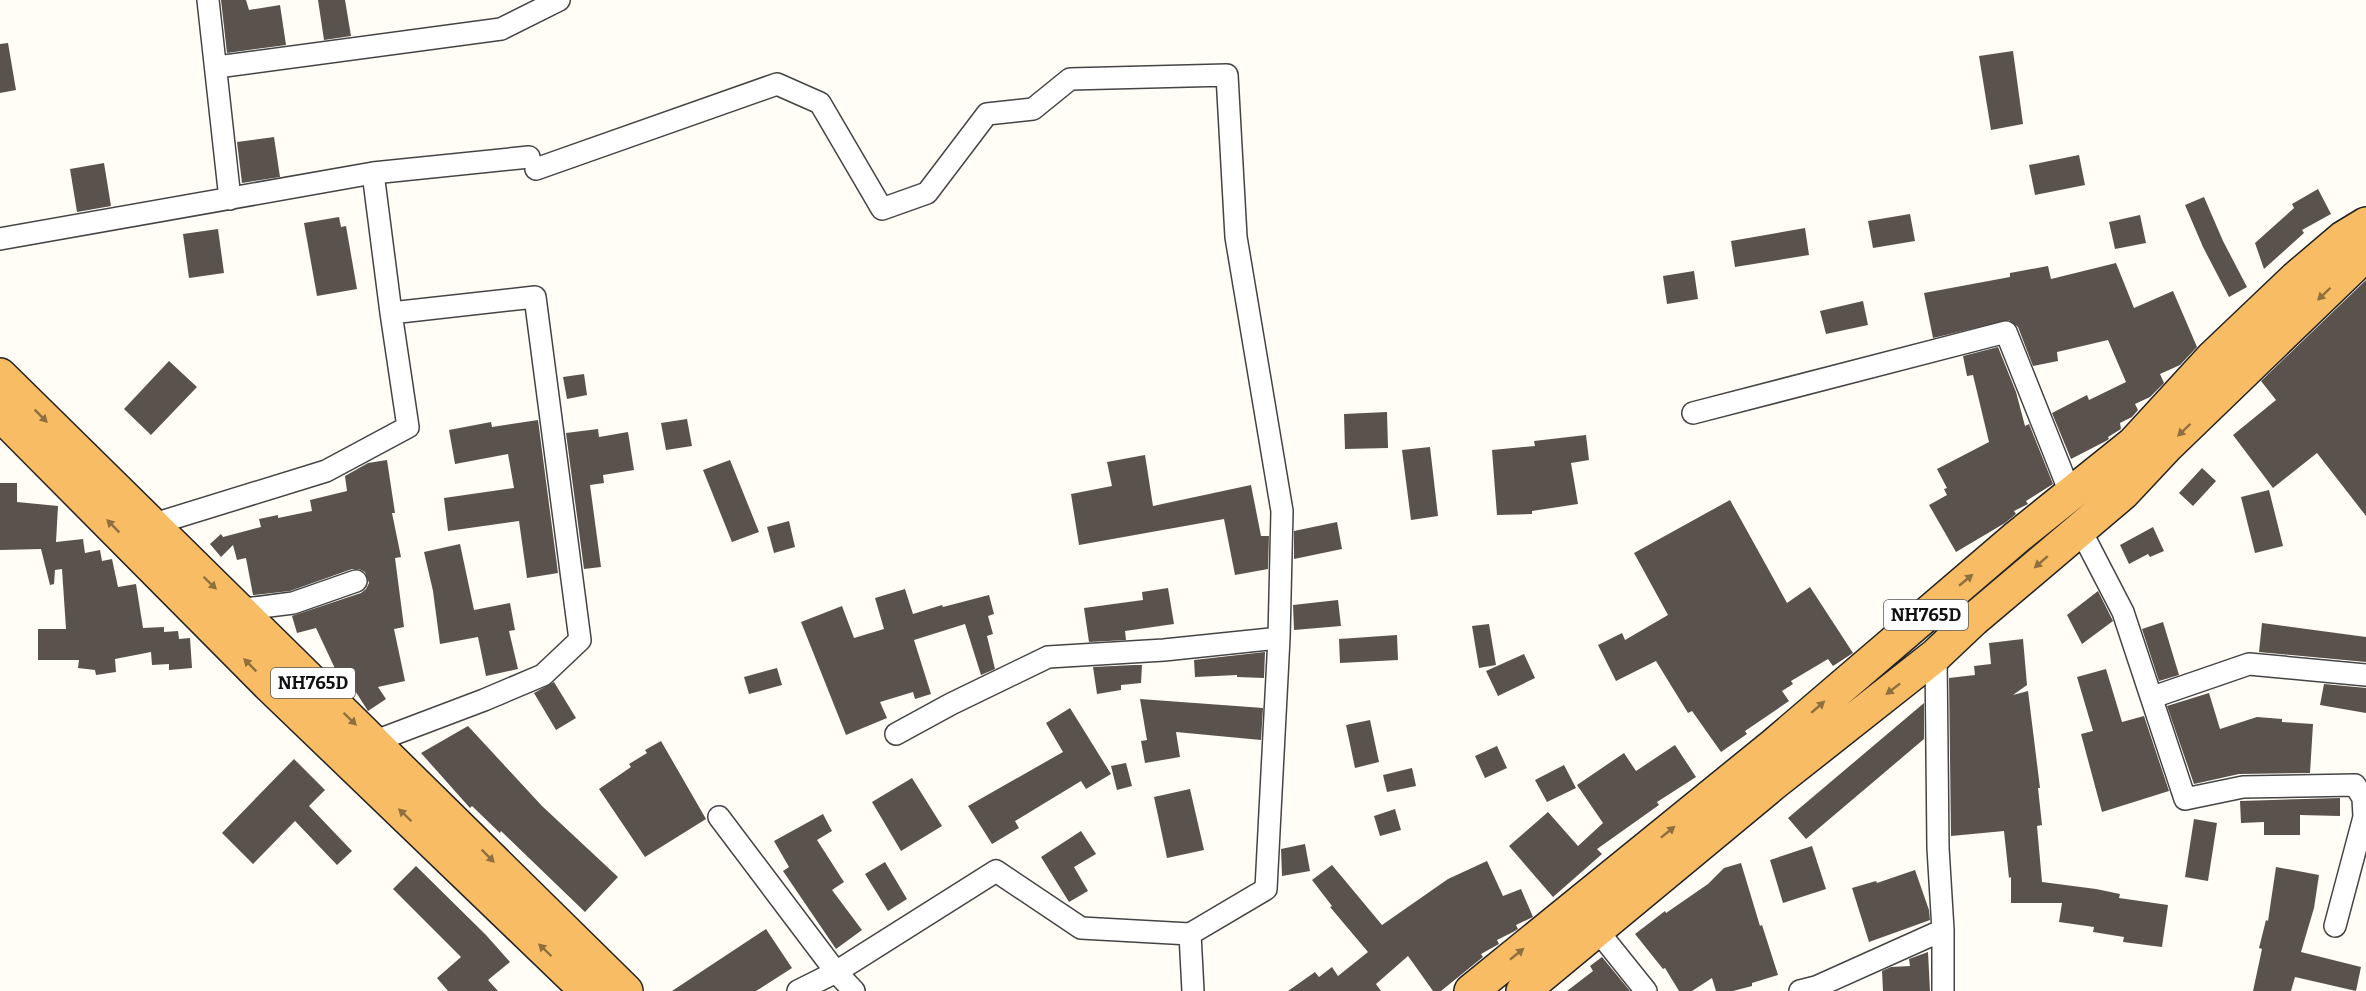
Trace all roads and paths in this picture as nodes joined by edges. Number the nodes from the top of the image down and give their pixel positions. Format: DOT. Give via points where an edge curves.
graph roads {
  1 [pos="208,0"];
  2 [pos="559,0"];
  3 [pos="217,67"];
  4 [pos="373,173"];
  5 [pos="230,199"];
  6 [pos="2366,224"];
  7 [pos="0,239"];
  8 [pos="2366,254"];
  9 [pos="391,313"];
  10 [pos="0,375"];
  11 [pos="1693,413"];
  12 [pos="0,414"];
  13 [pos="2071,495"];
  14 [pos="151,525"];
  15 [pos="2080,530"];
  16 [pos="177,571"];
  17 [pos="356,581"];
  18 [pos="238,610"];
  19 [pos="1279,638"];
  20 [pos="1936,655"];
  21 [pos="2366,675"];
  22 [pos="2153,697"];
  23 [pos="896,734"];
  24 [pos="373,742"];
  25 [pos="719,817"];
  26 [pos="2335,926"];
  27 [pos="1597,930"];
  28 [pos="1943,930"];
  29 [pos="1190,934"];
  30 [pos="836,972"];
  31 [pos="587,991"];
  32 [pos="626,991"];
  33 [pos="798,991"];
  34 [pos="854,991"];
  35 [pos="1192,991"];
  36 [pos="1471,991"];
  37 [pos="1523,991"];
  38 [pos="1646,991"];
  39 [pos="1800,991"];
  40 [pos="1942,991"];
  1 -- 3 [label="street"];
  2 -- 3 [label="street" via="501,29"];
  3 -- 5 [label="street"];
  4 -- 5 [label="street"];
  4 -- 9 [label="street"];
  4 -- 19 [label="street" via="533,163 777,84 820,103 882,209 927,193 987,114 1033,109 1070,79 1227,75 1236,237 1282,511"];
  5 -- 7 [label="street"];
  6 -- 13 [label="highway, NH765D" via="2296,278 2213,357 2134,443"];
  8 -- 15 [label="highway, NH765D, one-way" via="2123,493"];
  9 -- 14 [label="street" via="408,426 326,471"];
  9 -- 24 [label="street" via="535,297 580,640 543,675"];
  10 -- 14 [label="highway, NH765D, one-way"];
  11 -- 13 [label="street" via="2006,332"];
  16 -- 12 [label="highway, NH765D, one-way"];
  36 -- 13 [label="highway, NH765D, one-way" via="1774,745"];
  14 -- 16 [label="highway, NH765D"];
  15 -- 20 [label="highway, NH765D, one-way"];
  15 -- 22 [label="street" via="2123,612"];
  16 -- 18 [label="highway, NH765D, one-way"];
  31 -- 16 [label="highway, NH765D, one-way" via="268,684"];
  17 -- 18 [label="street" via="293,603"];
  18 -- 24 [label="highway, NH765D, one-way"];
  19 -- 23 [label="street" via="1048,657"];
  19 -- 29 [label="street" via="1266,889"];
  20 -- 27 [label="highway, NH765D, one-way"];
  20 -- 28 [label="street"];
  21 -- 22 [label="street" via="2249,664"];
  22 -- 26 [label="street" via="2185,799 2243,787 2355,785 2363,798 2364,817"];
  24 -- 32 [label="highway, NH765D, one-way"];
  25 -- 30 [label="street"];
  27 -- 37 [label="highway, NH765D"];
  27 -- 38 [label="street"];
  28 -- 39 [label="street"];
  28 -- 40 [label="street"];
  29 -- 30 [label="street" via="1081,928 996,870"];
  29 -- 35 [label="street"];
  30 -- 33 [label="street"];
  30 -- 34 [label="street"];
}
